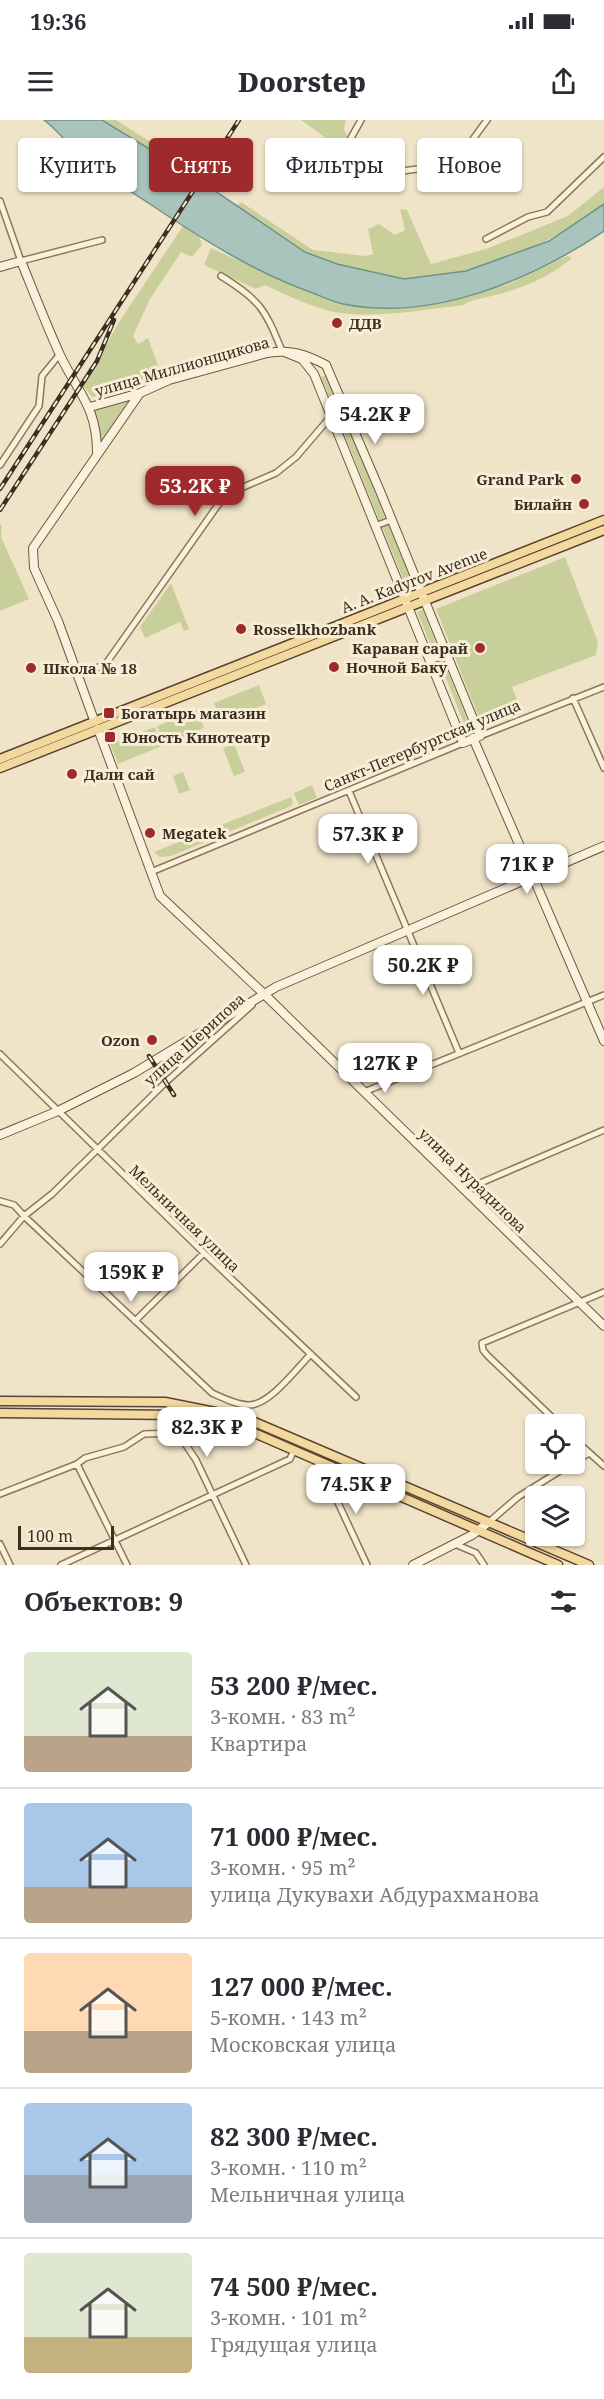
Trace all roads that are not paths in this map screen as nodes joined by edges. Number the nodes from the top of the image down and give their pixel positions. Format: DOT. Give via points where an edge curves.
graph roads {
  1 [pos="361,120"];
  2 [pos="487,120"];
  3 [pos="604,157"];
  4 [pos="0,201"];
  5 [pos="486,239"];
  6 [pos="102,240"];
  7 [pos="21,261"];
  8 [pos="0,267"];
  9 [pos="221,276"];
  10 [pos="282,351"];
  11 [pos="60,354"];
  12 [pos="330,371"];
  13 [pos="315,374"];
  14 [pos="140,393"];
  15 [pos="90,407"];
  16 [pos="346,408"];
  17 [pos="332,415"];
  18 [pos="97,452"];
  19 [pos="0,465"];
  20 [pos="391,520"];
  21 [pos="604,520"];
  22 [pos="375,526"];
  23 [pos="604,530"];
  24 [pos="422,596"];
  25 [pos="406,602"];
  26 [pos="445,655"];
  27 [pos="430,661"];
  28 [pos="78,674"];
  29 [pos="604,687"];
  30 [pos="573,698"];
  31 [pos="96,725"];
  32 [pos="476,737"];
  33 [pos="463,742"];
  34 [pos="0,759"];
  35 [pos="0,768"];
  36 [pos="604,768"];
  37 [pos="349,791"];
  38 [pos="604,846"];
  39 [pos="151,873"];
  40 [pos="533,877"];
  41 [pos="408,930"];
  42 [pos="264,994"];
  43 [pos="604,995"];
  44 [pos="587,1002"];
  45 [pos="604,1041"];
  46 [pos="459,1053"];
  47 [pos="0,1054"];
  48 [pos="364,1092"];
  49 [pos="58,1111"];
  50 [pos="604,1130"];
  51 [pos="0,1135"];
  52 [pos="97,1150"];
  53 [pos="464,1190"];
  54 [pos="0,1202"];
  55 [pos="24,1216"];
  56 [pos="0,1244"];
  57 [pos="204,1253"];
  58 [pos="604,1292"];
  59 [pos="580,1303"];
  60 [pos="135,1322"];
  61 [pos="604,1326"];
  62 [pos="311,1354"];
  63 [pos="356,1397"];
  64 [pos="0,1401"];
  65 [pos="0,1413"];
  66 [pos="549,1414"];
  67 [pos="294,1449"];
  68 [pos="585,1449"];
  69 [pos="589,1453"];
  70 [pos="585,1456"];
  71 [pos="77,1464"];
  72 [pos="332,1465"];
  73 [pos="604,1466"];
  74 [pos="555,1474"];
  75 [pos="0,1494"];
  76 [pos="212,1496"];
  77 [pos="489,1522"];
  78 [pos="478,1530"];
  79 [pos="114,1540"];
  80 [pos="0,1544"];
  81 [pos="454,1544"];
  82 [pos="10,1565"];
  83 [pos="61,1565"];
  84 [pos="127,1565"];
  85 [pos="246,1565"];
  86 [pos="367,1565"];
  87 [pos="413,1565"];
  88 [pos="484,1565"];
  89 [pos="558,1565"];
  90 [pos="589,1565"];
  1 -- 2 [label="street" via="327,181 457,161"];
  3 -- 5 [label="street" via="547,212 528,217"];
  4 -- 7 [label="street"];
  6 -- 7 [label="street"];
  7 -- 8 [label="street"];
  7 -- 11 [label="street"];
  9 -- 10 [label="street" via="251,295 267,314"];
  10 -- 12 [label="street" via="307,355"];
  10 -- 13 [label="street" via="302,359"];
  10 -- 14 [label="street, улица Миллионщикова" via="169,380"];
  11 -- 15 [label="street"];
  11 -- 19 [label="street" via="42,376 39,406"];
  12 -- 13 [label="street"];
  12 -- 16 [label="street"];
  13 -- 17 [label="street"];
  14 -- 15 [label="street, улица Миллионщикова"];
  14 -- 18 [label="street, улица Нурадилова"];
  15 -- 18 [label="street" via="97,431"];
  16 -- 17 [label="street"];
  16 -- 20 [label="street"];
  17 -- 22 [label="street"];
  17 -- 28 [label="street" via="296,457 276,473 225,495 105,665"];
  18 -- 28 [label="street, улица Нурадилова" via="33,548 32,561"];
  20 -- 22 [label="street"];
  20 -- 24 [label="street"];
  21 -- 24 [label="main road, A. A. Kadyrov Avenue"];
  22 -- 25 [label="street"];
  23 -- 24 [label="main road, A. A. Kadyrov Avenue"];
  24 -- 25 [label="main road, A. A. Kadyrov Avenue"];
  24 -- 26 [label="street"];
  25 -- 27 [label="street"];
  25 -- 31 [label="main road, A. A. Kadyrov Avenue"];
  26 -- 27 [label="street"];
  26 -- 32 [label="street"];
  27 -- 33 [label="street"];
  28 -- 31 [label="street, улица Нурадилова"];
  29 -- 30 [label="street, Санкт-Петербургская улица"];
  30 -- 32 [label="street, Санкт-Петербургская улица"];
  30 -- 36 [label="street"];
  31 -- 34 [label="main road, A. A. Kadyrov Avenue"];
  31 -- 35 [label="main road, A. A. Kadyrov Avenue"];
  31 -- 39 [label="street, улица Нурадилова"];
  32 -- 33 [label="street, Санкт-Петербургская улица"];
  32 -- 40 [label="street"];
  33 -- 37 [label="street, Санкт-Петербургская улица"];
  37 -- 39 [label="street, Санкт-Петербургская улица"];
  37 -- 41 [label="street"];
  38 -- 40 [label="street"];
  39 -- 42 [label="street, улица Нурадилова" via="160,896"];
  40 -- 41 [label="street"];
  40 -- 44 [label="street"];
  41 -- 42 [label="street"];
  41 -- 46 [label="street"];
  42 -- 48 [label="street, улица Нурадилова"];
  42 -- 49 [label="street, улица Шерипова" via="154,1063"];
  42 -- 52 [label="street, улица Шерипова"];
  43 -- 44 [label="street"];
  44 -- 45 [label="street"];
  44 -- 46 [label="street"];
  46 -- 48 [label="street"];
  47 -- 49 [label="street, Мельничная улица"];
  48 -- 53 [label="street, улица Нурадилова"];
  49 -- 51 [label="street, улица Шерипова"];
  49 -- 52 [label="street, Мельничная улица"];
  50 -- 53 [label="street"];
  52 -- 55 [label="street, улица Шерипова"];
  52 -- 57 [label="street, Мельничная улица"];
  53 -- 59 [label="street, улица Нурадилова"];
  54 -- 55 [label="street" via="14,1205"];
  55 -- 56 [label="street, улица Шерипова"];
  55 -- 60 [label="street"];
  57 -- 60 [label="street"];
  57 -- 62 [label="street, Мельничная улица"];
  58 -- 59 [label="street"];
  59 -- 61 [label="street, улица Нурадилова"];
  59 -- 66 [label="street" via="483,1343 487,1355"];
  60 -- 62 [label="street" via="212,1394 250,1405 271,1396"];
  62 -- 63 [label="street, Мельничная улица"];
  64 -- 77 [label="main road" via="142,1401 245,1418"];
  65 -- 67 [label="main road" via="178,1415 243,1428"];
  67 -- 72 [label="main road"];
  67 -- 76 [label="street" via="290,1459"];
  68 -- 69 [label="street"];
  69 -- 70 [label="street"];
  69 -- 73 [label="street"];
  71 -- 75 [label="street"];
  71 -- 76 [label="street" via="124,1447 144,1434 178,1433"];
  71 -- 79 [label="street"];
  72 -- 78 [label="main road"];
  72 -- 86 [label="street" via="327,1479"];
  74 -- 77 [label="street" via="518,1497"];
  76 -- 79 [label="street"];
  76 -- 85 [label="street"];
  77 -- 78 [label="street"];
  77 -- 90 [label="main road"];
  78 -- 81 [label="street"];
  78 -- 89 [label="main road"];
  79 -- 83 [label="street"];
  79 -- 84 [label="street"];
  80 -- 82 [label="street"];
  81 -- 87 [label="street"];
  81 -- 88 [label="street" via="476,1553"];
}
